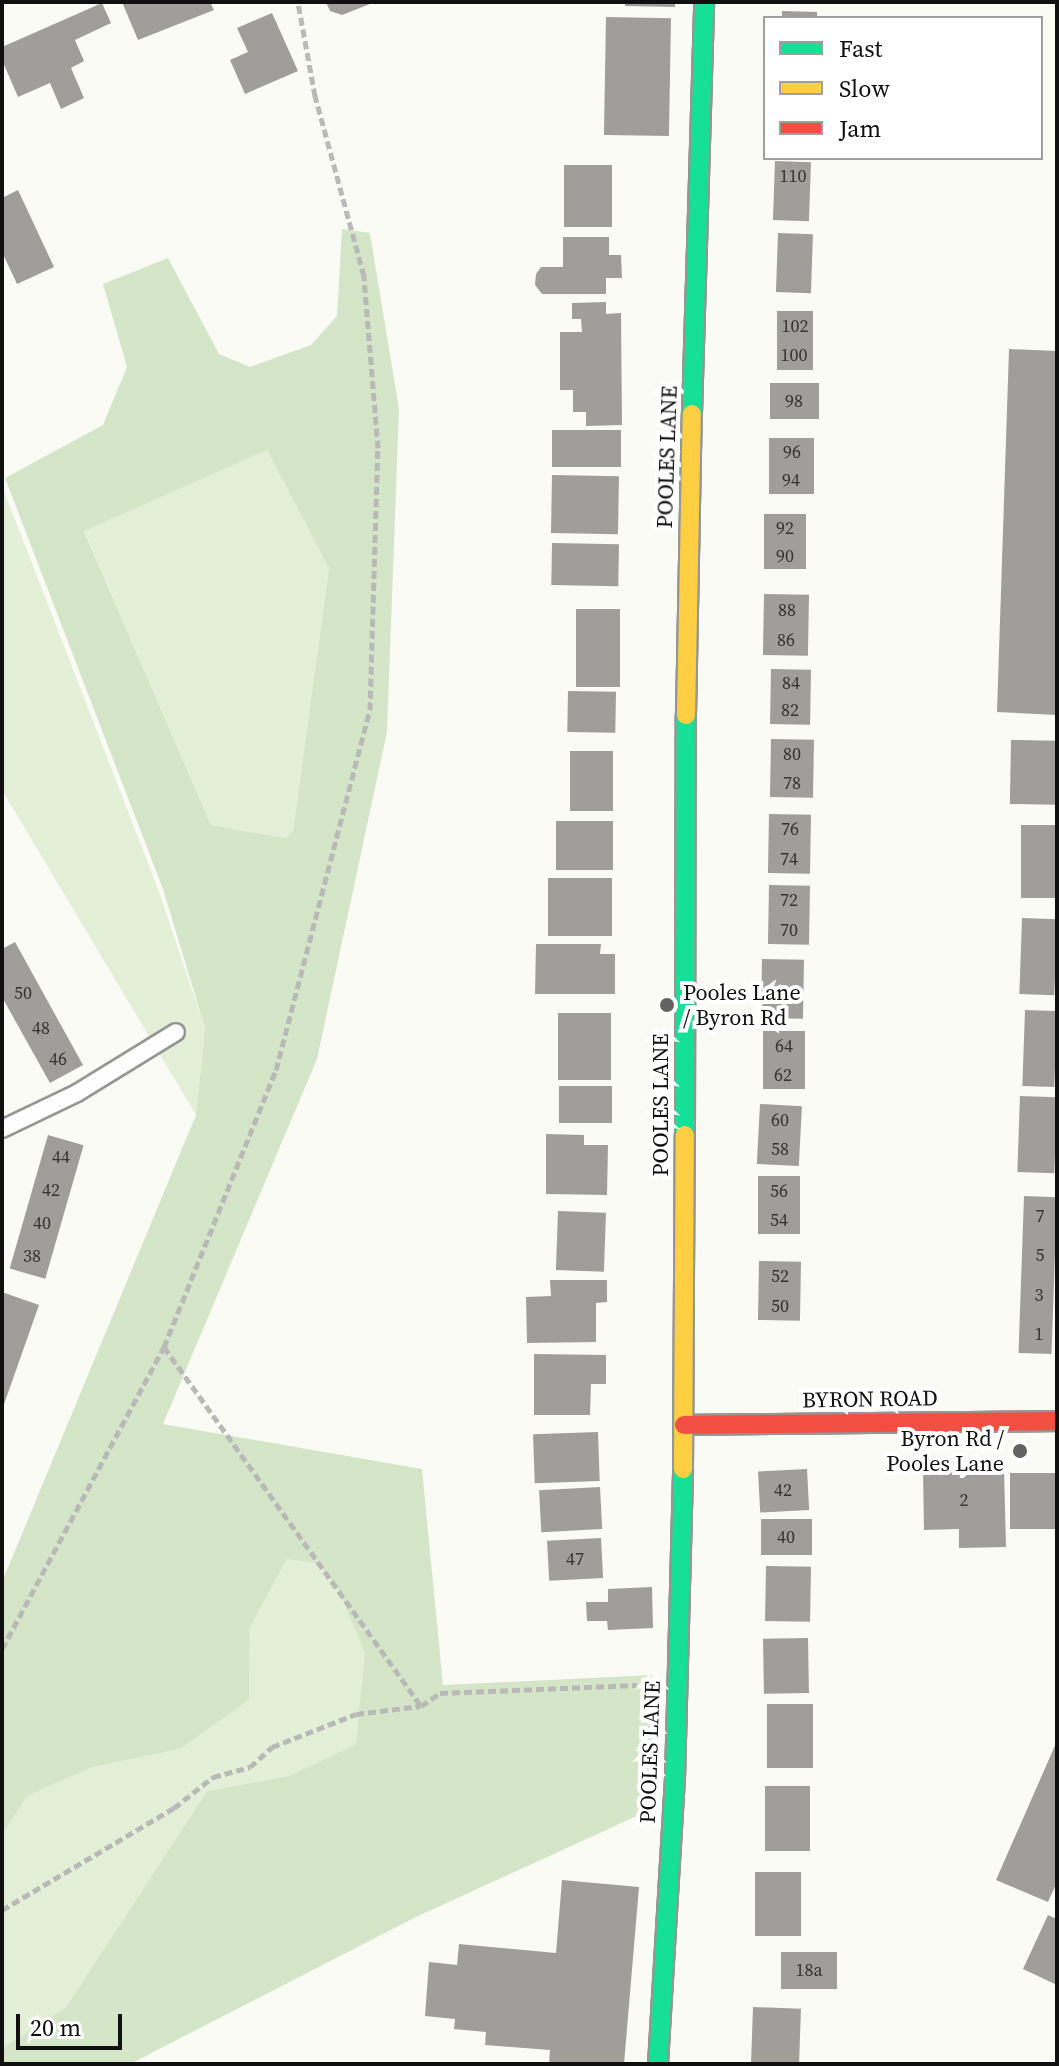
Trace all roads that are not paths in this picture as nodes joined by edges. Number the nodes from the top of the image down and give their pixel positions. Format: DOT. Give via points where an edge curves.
graph roads {
  1 [pos="704,2"];
  2 [pos="176,1032"];
  3 [pos="2,1129"];
  4 [pos="1057,1421"];
  5 [pos="684,1425"];
  6 [pos="658,2064"];
  1 -- 5 [label="street, POOLES LANE" via="686,625"];
  2 -- 3 [label="lane" via="77,1093"];
  4 -- 5 [label="street, BYRON ROAD"];
  5 -- 6 [label="street, POOLES LANE"];
}
